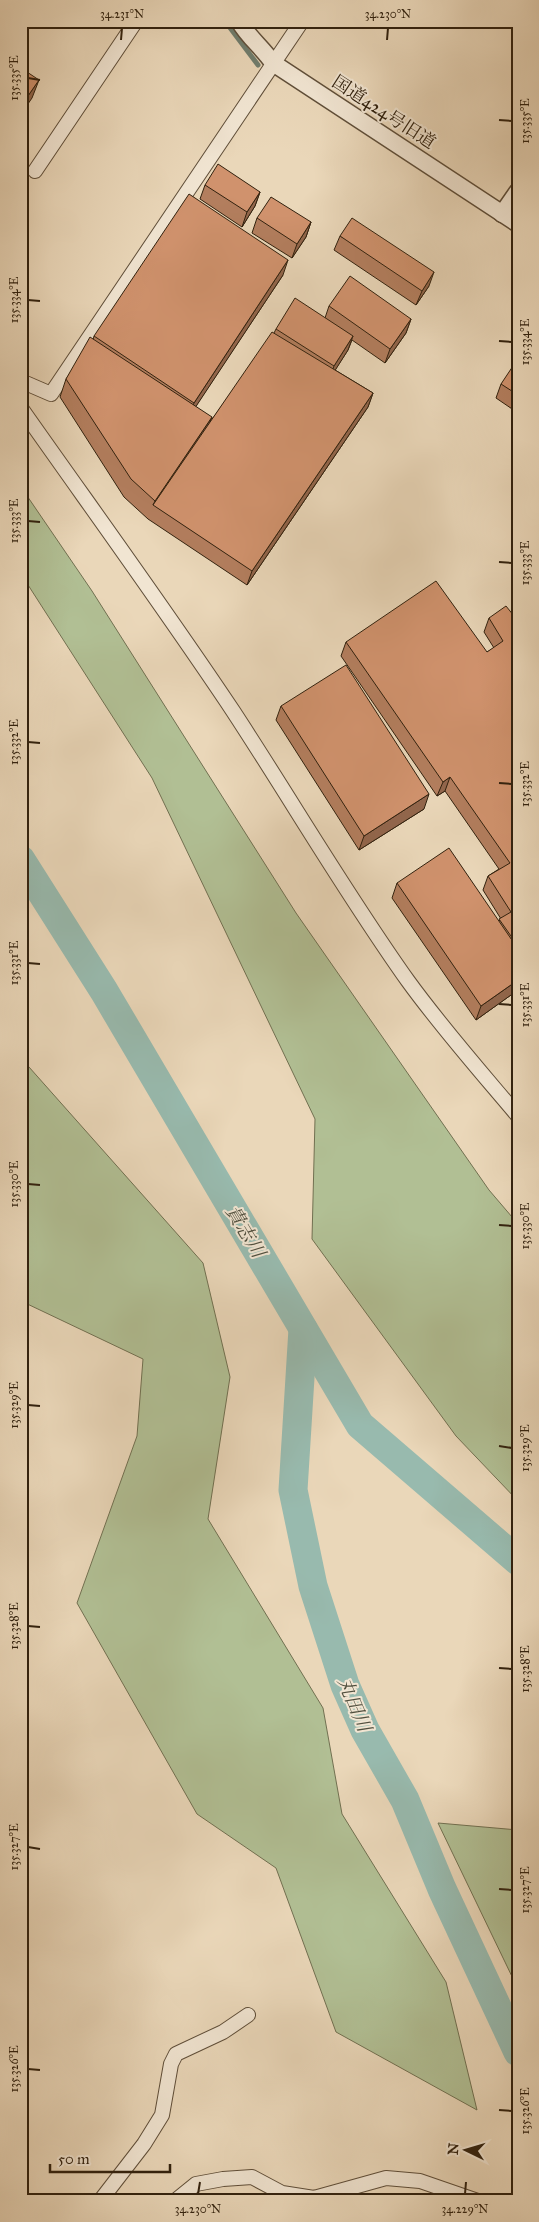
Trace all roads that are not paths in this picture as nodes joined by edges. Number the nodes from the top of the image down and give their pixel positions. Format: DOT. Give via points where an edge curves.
graph roads {
  1 [pos="136,21"];
  2 [pos="239,21"];
  3 [pos="302,21"];
  4 [pos="273,63"];
  5 [pos="35,171"];
  6 [pos="518,191"];
  7 [pos="518,208"];
  8 [pos="502,214"];
  9 [pos="518,224"];
  10 [pos="21,381"];
  11 [pos="21,408"];
  12 [pos="518,1116"];
  13 [pos="248,2015"];
  14 [pos="100,2201"];
  15 [pos="175,2201"];
  16 [pos="478,2201"];
  1 -- 5 [label="street"];
  2 -- 4 [label="street, 国道424号旧道"];
  3 -- 4 [label="street"];
  4 -- 8 [label="street, 国道424号旧道"];
  4 -- 10 [label="street" via="51,394"];
  6 -- 8 [label="street"];
  7 -- 8 [label="street"];
  8 -- 9 [label="street, 国道424号旧道"];
  11 -- 12 [label="street" via="197,657 408,980 441,1025"];
  13 -- 14 [label="street" via="223,2032 176,2054 170,2064 162,2115"];
  15 -- 16 [label="street" via="196,2184 223,2178 252,2177 282,2193 314,2198 386,2178 420,2181"];
}
